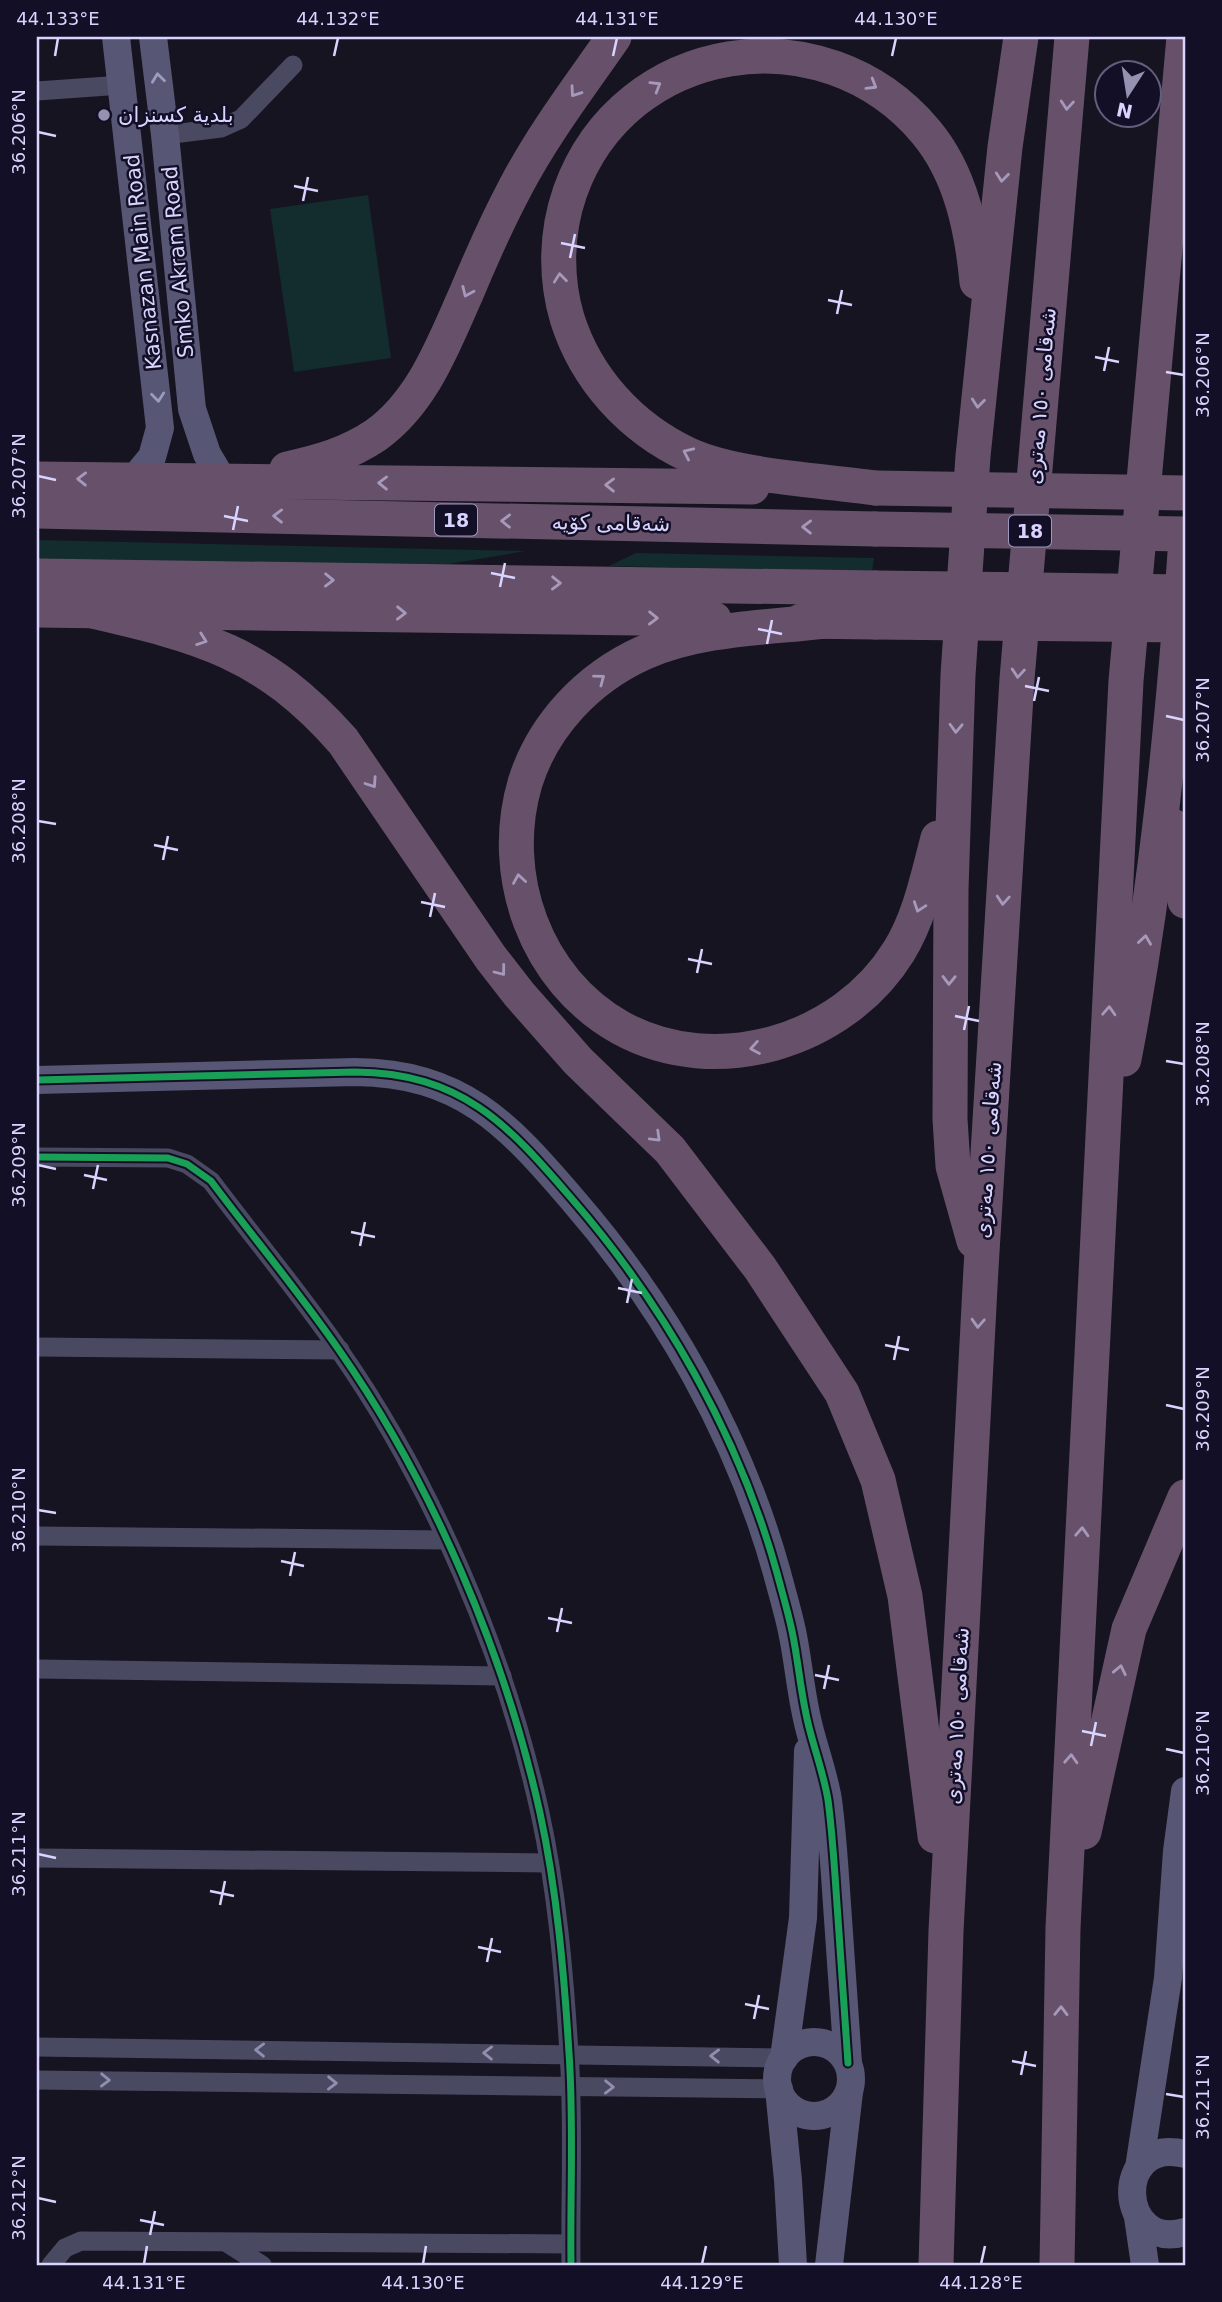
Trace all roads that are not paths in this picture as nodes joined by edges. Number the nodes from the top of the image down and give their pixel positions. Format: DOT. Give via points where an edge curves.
graph roads {
  1 [pos="116,37"];
  2 [pos="153,37"];
  3 [pos="614,37"];
  4 [pos="1021,37"];
  5 [pos="1072,37"];
  6 [pos="1184,37"];
  7 [pos="293,65"];
  8 [pos="122,85"];
  9 [pos="37,90"];
  10 [pos="165,135"];
  11 [pos="984,347"];
  12 [pos="37,478"];
  13 [pos="133,480"];
  14 [pos="228,481"];
  15 [pos="874,488"];
  16 [pos="1185,493"];
  17 [pos="37,510"];
  18 [pos="1185,534"];
  19 [pos="1185,553"];
  20 [pos="37,576"];
  21 [pos="1185,592"];
  22 [pos="875,605"];
  23 [pos="37,610"];
  24 [pos="88,610"];
  25 [pos="825,621"];
  26 [pos="1185,625"];
  27 [pos="1169,742"];
  28 [pos="955,770"];
  29 [pos="1185,901"];
  30 [pos="37,1080"];
  31 [pos="37,1157"];
  32 [pos="981,1268"];
  33 [pos="1095,1275"];
  34 [pos="37,1347"];
  35 [pos="340,1350"];
  36 [pos="1185,1497"];
  37 [pos="37,1536"];
  38 [pos="446,1540"];
  39 [pos="37,1669"];
  40 [pos="502,1676"];
  41 [pos="810,1730"];
  42 [pos="1185,1791"];
  43 [pos="37,1857"];
  44 [pos="549,1863"];
  45 [pos="1063,1928"];
  46 [pos="946,1931"];
  47 [pos="37,2047"];
  48 [pos="569,2054"];
  49 [pos="784,2058"];
  50 [pos="848,2063"];
  51 [pos="37,2080"];
  52 [pos="570,2086"];
  53 [pos="779,2089"];
  54 [pos="849,2092"];
  55 [pos="1185,2154"];
  56 [pos="1139,2168"];
  57 [pos="1138,2217"];
  58 [pos="1185,2232"];
  59 [pos="226,2243"];
  60 [pos="570,2244"];
  61 [pos="51,2265"];
  62 [pos="262,2265"];
  63 [pos="571,2265"];
  64 [pos="793,2265"];
  65 [pos="829,2265"];
  66 [pos="936,2265"];
  67 [pos="1057,2265"];
  68 [pos="1145,2265"];
  1 -- 8 [label="street, Kasnazan Main Road"];
  10 -- 2 [label="street, Smko Akram Road, one-way"];
  3 -- 14 [label="highway, one-way" via="534,153 435,364 394,420 338,456"];
  4 -- 11 [label="highway, one-way"];
  5 -- 32 [label="highway, شەقامی ١٥٠ مەتری, one-way" via="1017,679"];
  33 -- 6 [label="highway, one-way" via="1126,681"];
  7 -- 10 [label="street" via="241,119 220,128"];
  8 -- 9 [label="street"];
  8 -- 13 [label="street, Kasnazan Main Road, one-way" via="160,428 152,457"];
  10 -- 14 [label="street, Smko Akram Road" via="191,409 207,454"];
  15 -- 11 [label="highway, one-way" via="723,466 690,455 632,418 608,394 573,335 558,271 565,206 576,175 606,129 640,96 671,77 742,56 816,61 879,89 927,133 959,190 974,248"];
  11 -- 28 [label="highway, one-way" via="972,470"];
  13 -- 12 [label="highway, one-way"];
  13 -- 14 [label="highway"];
  15 -- 14 [label="highway, one-way"];
  15 -- 16 [label="highway, bridge"];
  18 -- 17 [label="highway, شەقامی کۆیە / 18, one-way, bridge"];
  19 -- 27 [label="highway"];
  20 -- 22 [label="highway, one-way"];
  21 -- 22 [label="highway, bridge"];
  22 -- 25 [label="highway"];
  22 -- 26 [label="highway, bridge"];
  23 -- 24 [label="highway"];
  24 -- 25 [label="highway, one-way"];
  24 -- 46 [label="highway, one-way" via="173,630 237,654 320,715 363,769 512,985 578,1061 670,1150 760,1268 842,1393 878,1480 905,1597"];
  28 -- 25 [label="highway, one-way" via="911,929 868,990 829,1021 755,1049 701,1051 647,1039 622,1028 568,984 531,925 516,849 529,769 556,722 611,671 669,643"];
  27 -- 29 [label="highway" via="1175,854"];
  33 -- 27 [label="highway, one-way"];
  28 -- 32 [label="highway, one-way" via="948,1007 950,1142"];
  30 -- 41 [label="street" via="385,1073 443,1087 494,1117 552,1175 618,1255 709,1402 735,1457 776,1570"];
  31 -- 35 [label="street" via="168,1158 196,1168 211,1181"];
  32 -- 46 [label="highway, شەقامی ١٥٠ مەتری, one-way"];
  45 -- 33 [label="highway, one-way"];
  34 -- 35 [label="street"];
  35 -- 38 [label="street" via="414,1475"];
  45 -- 36 [label="highway, one-way" via="1129,1629"];
  37 -- 38 [label="street"];
  38 -- 40 [label="street"];
  39 -- 40 [label="street"];
  40 -- 44 [label="street" via="529,1768"];
  41 -- 49 [label="street" via="803,1918"];
  41 -- 50 [label="street" via="831,1824"];
  42 -- 56 [label="street" via="1168,1978"];
  43 -- 44 [label="street"];
  44 -- 48 [label="street"];
  67 -- 45 [label="highway, one-way"];
  46 -- 66 [label="highway, شەقامی ١٥٠ مەتری"];
  48 -- 47 [label="street, one-way"];
  49 -- 48 [label="street, one-way"];
  48 -- 52 [label="street"];
  49 -- 50 [label="street" via="801,2044 822,2043"];
  49 -- 53 [label="street"];
  50 -- 54 [label="street"];
  51 -- 52 [label="street, one-way"];
  52 -- 53 [label="street, one-way"];
  52 -- 60 [label="street"];
  53 -- 54 [label="street" via="791,2108 813,2116 835,2110"];
  53 -- 64 [label="street"];
  54 -- 65 [label="street"];
  55 -- 56 [label="street" via="1161,2152"];
  56 -- 57 [label="street" via="1130,2192"];
  57 -- 58 [label="street" via="1157,2232"];
  57 -- 68 [label="street"];
  59 -- 60 [label="street"];
  59 -- 61 [label="street" via="81,2241 65,2248"];
  59 -- 62 [label="street"];
  60 -- 63 [label="street"];
}
